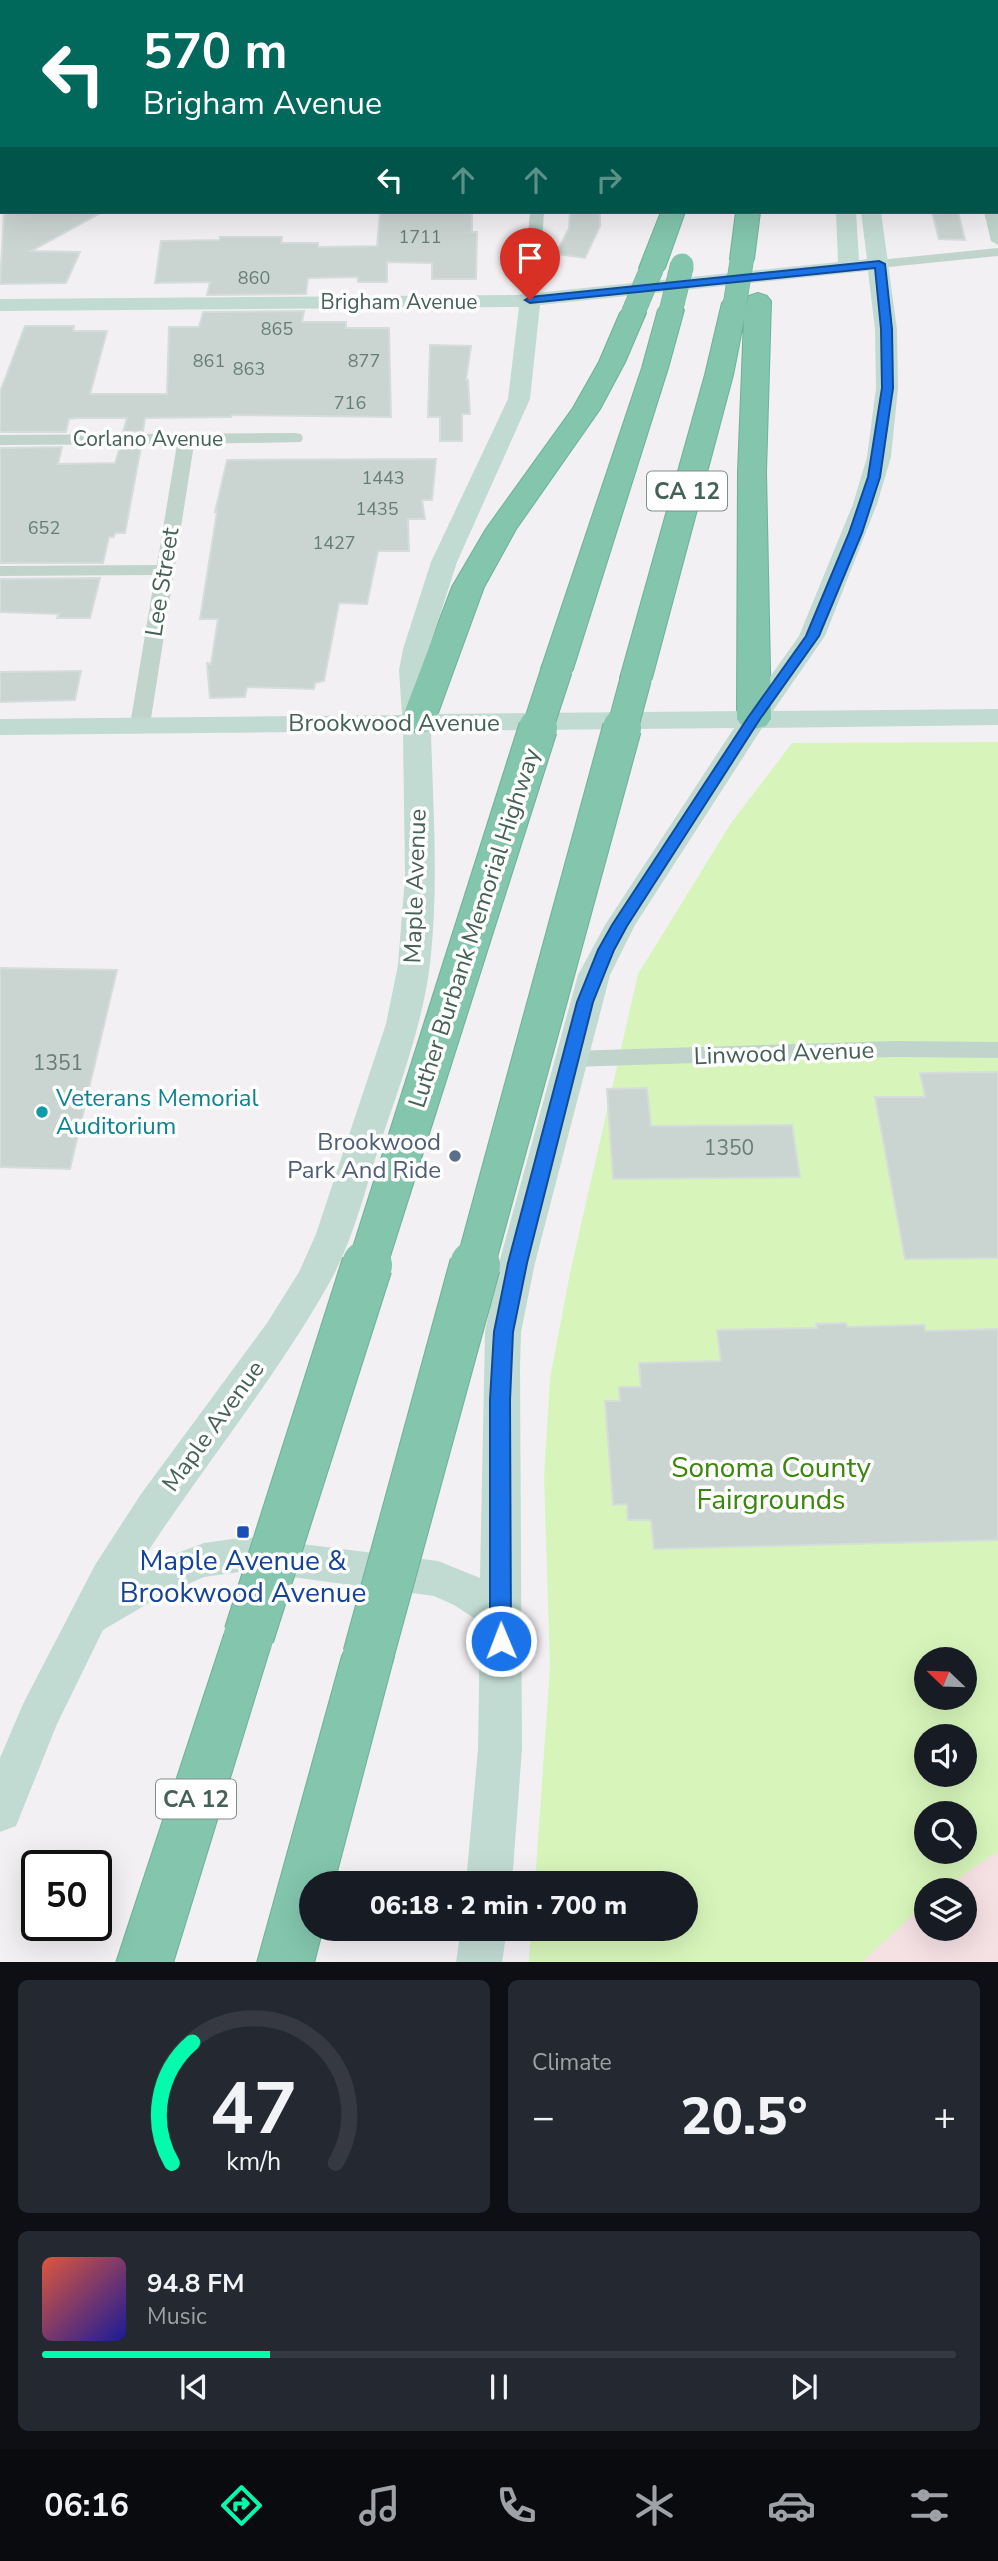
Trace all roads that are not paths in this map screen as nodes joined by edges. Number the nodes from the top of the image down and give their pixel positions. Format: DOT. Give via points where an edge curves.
graph roads {
  1 [pos="537,214"];
  2 [pos="672,214"];
  3 [pos="692,214"];
  4 [pos="748,214"];
  5 [pos="755,214"];
  6 [pos="846,214"];
  7 [pos="872,214"];
  8 [pos="991,214"];
  9 [pos="998,241"];
  10 [pos="998,252"];
  11 [pos="752,258"];
  12 [pos="879,264"];
  13 [pos="849,268"];
  14 [pos="530,300"];
  15 [pos="747,302"];
  16 [pos="0,305"];
  17 [pos="295,438"];
  18 [pos="186,439"];
  19 [pos="0,440"];
  20 [pos="163,570"];
  21 [pos="0,571"];
  22 [pos="998,716"];
  23 [pos="754,719"];
  24 [pos="417,724"];
  25 [pos="139,725"];
  26 [pos="0,727"];
  27 [pos="998,1050"];
  28 [pos="570,1059"];
  29 [pos="501,1614"];
  30 [pos="89,1617"];
  31 [pos="0,1811"];
  32 [pos="490,1871"];
  33 [pos="482,1941"];
  34 [pos="144,1962"];
  35 [pos="285,1962"];
  36 [pos="479,1962"];
  1 -- 14 [label="street"];
  2 -- 24 [label="highway, bridge" via="612,362 468,587"];
  3 -- 34 [label="highway, Luther Burbank Memorial Highway / CA 12, bridge" via="655,368"];
  4 -- 11 [label="highway, CA 12"];
  5 -- 11 [label="highway"];
  6 -- 13 [label="street"];
  7 -- 12 [label="street"];
  8 -- 9 [label="street"];
  10 -- 12 [label="street"];
  11 -- 15 [label="highway, CA 12, bridge"];
  12 -- 13 [label="street, Brigham Avenue"];
  12 -- 23 [label="street" via="887,388 874,477 812,636"];
  13 -- 14 [label="street, Brigham Avenue"];
  14 -- 16 [label="street, Brigham Avenue"];
  14 -- 24 [label="street, Maple Avenue" via="519,399 444,562 421,630 412,670"];
  15 -- 23 [label="highway"];
  15 -- 35 [label="highway, CA 12, bridge" via="719,375"];
  17 -- 18 [label="street, Corlano Avenue"];
  18 -- 19 [label="street, Corlano Avenue"];
  18 -- 20 [label="street, Lee Street"];
  20 -- 21 [label="street"];
  20 -- 25 [label="street, Lee Street"];
  22 -- 23 [label="street, Brookwood Avenue"];
  23 -- 24 [label="street, Brookwood Avenue"];
  23 -- 28 [label="street" via="606,950 585,1002"];
  24 -- 25 [label="street, Brookwood Avenue"];
  24 -- 30 [label="street, Maple Avenue" via="420,877 414,965 402,1024 334,1234 315,1277 280,1333 147,1517"];
  25 -- 26 [label="street, Brookwood Avenue"];
  27 -- 28 [label="street, Linwood Avenue"];
  28 -- 29 [label="street" via="503,1332"];
  29 -- 30 [label="street" via="438,1579 228,1554 170,1572"];
  29 -- 32 [label="street" via="500,1749"];
  30 -- 31 [label="street, Maple Avenue" via="38,1718"];
  33 -- 36 [label="street"];
}
